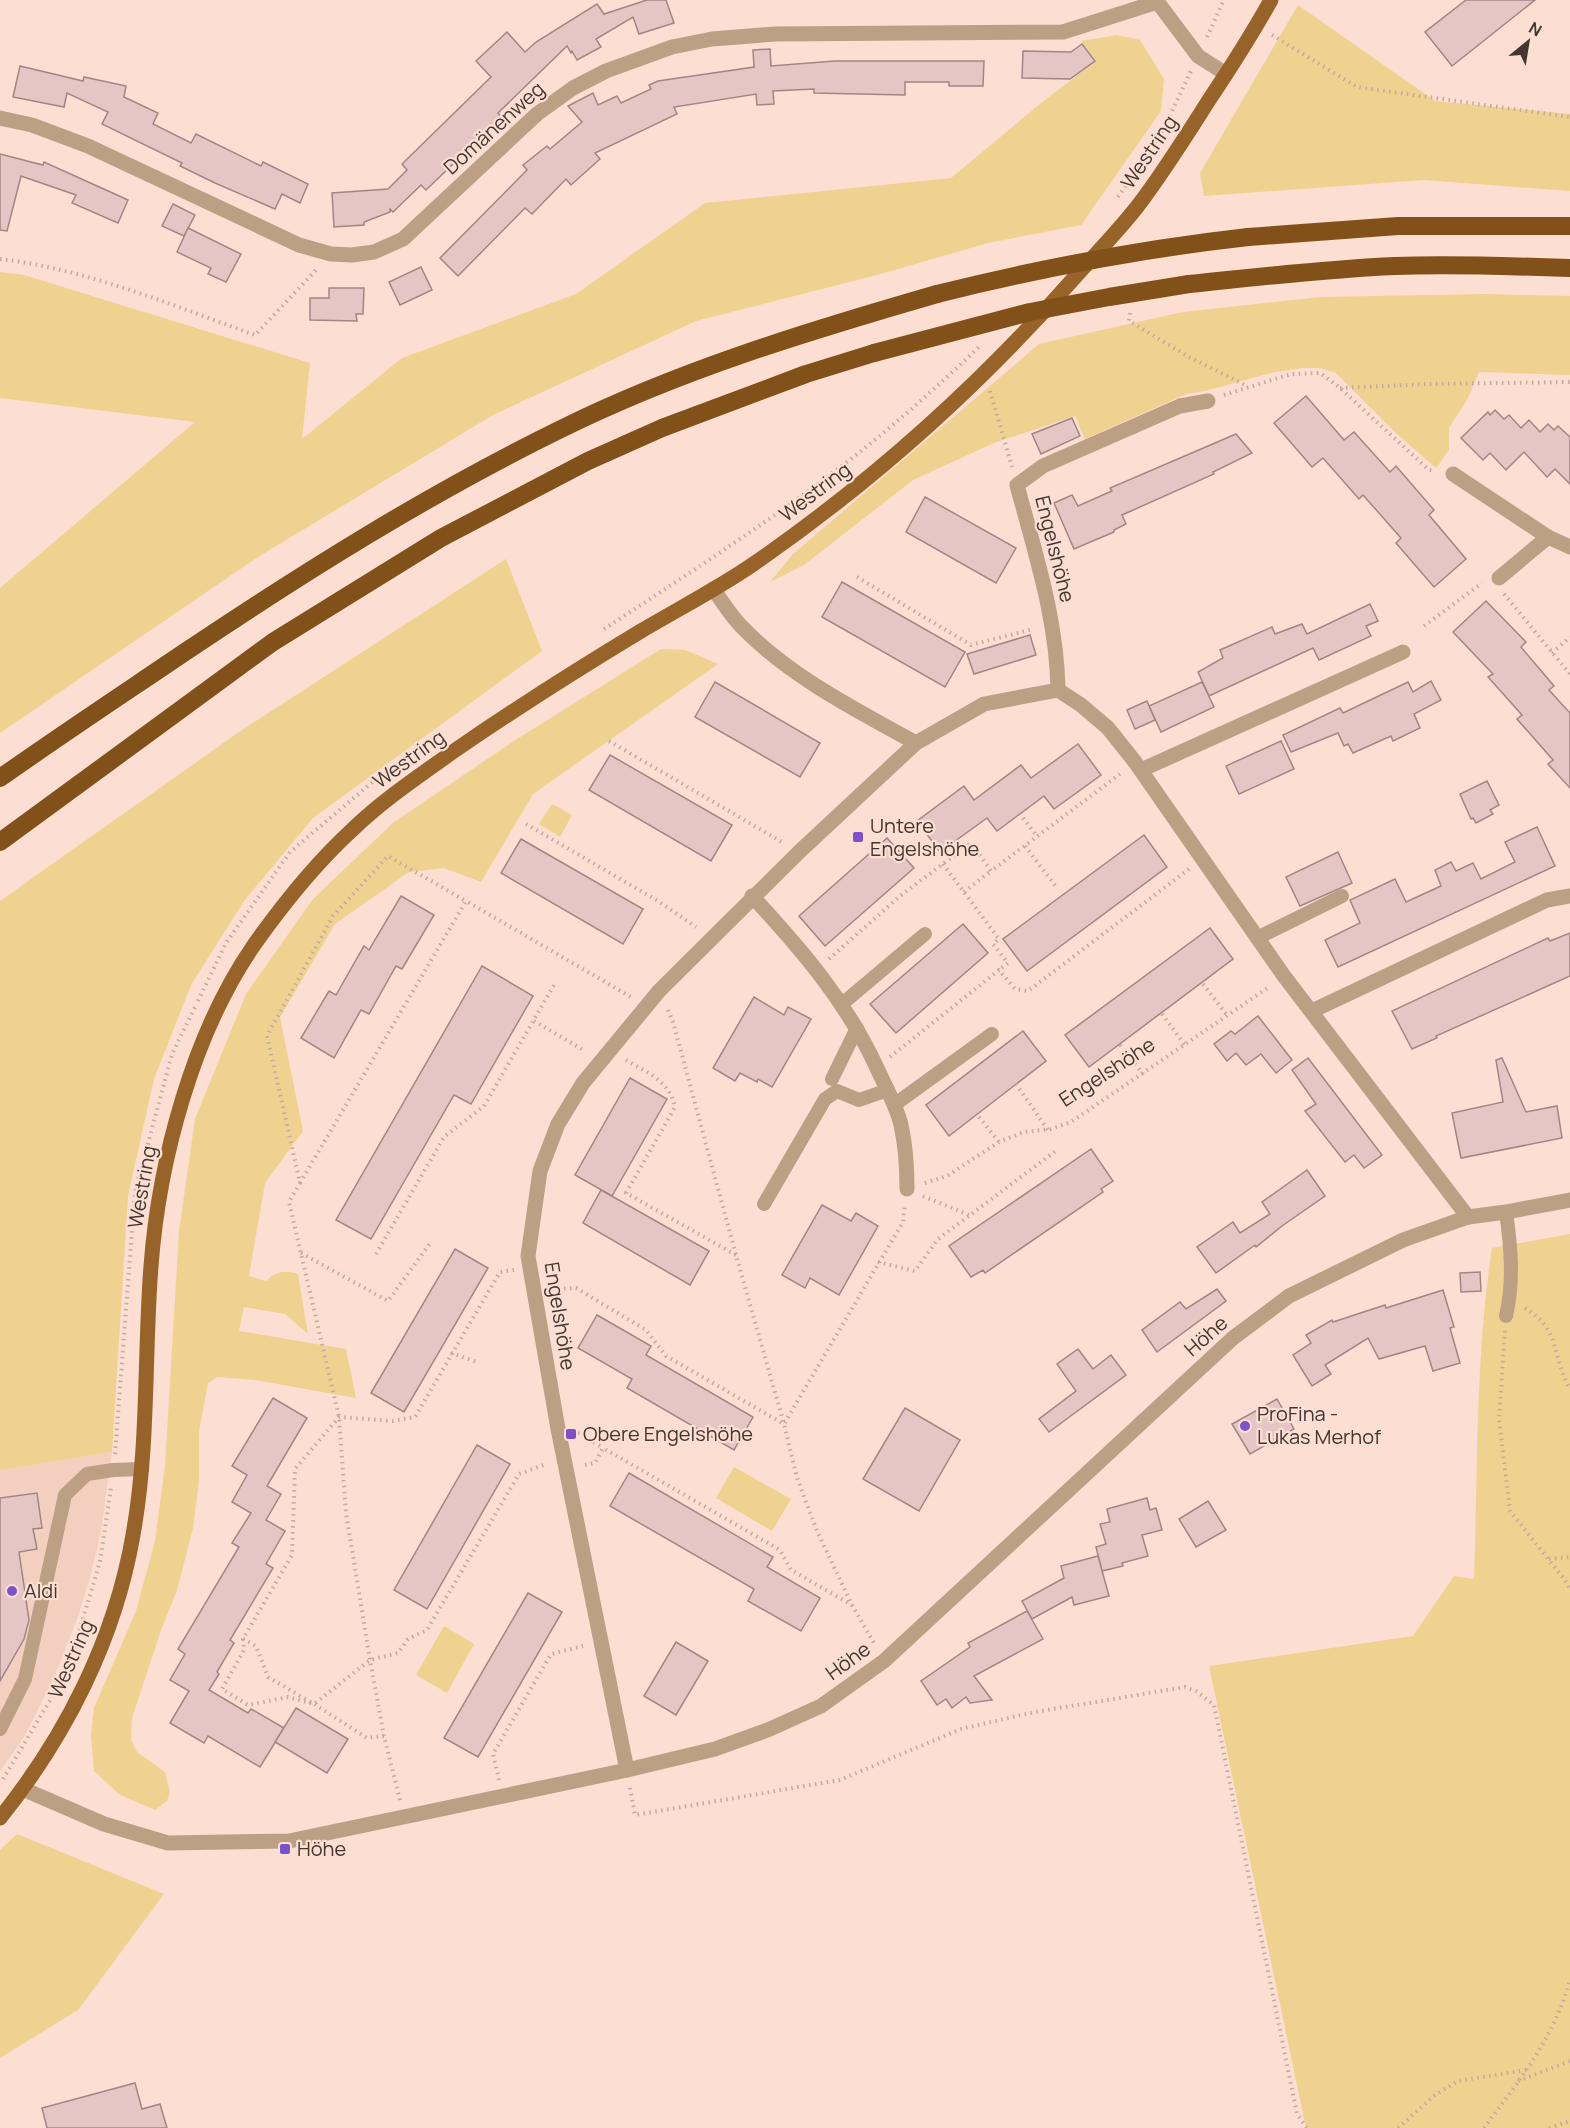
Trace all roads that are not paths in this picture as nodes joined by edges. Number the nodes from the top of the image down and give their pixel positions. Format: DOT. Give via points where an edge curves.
graph roads {
  1 [pos="1271,0"];
  2 [pos="1156,1"];
  3 [pos="1226,74"];
  4 [pos="0,118"];
  5 [pos="1570,226"];
  6 [pos="1570,268"];
  7 [pos="1208,400"];
  8 [pos="1453,474"];
  9 [pos="1548,537"];
  10 [pos="1570,547"];
  11 [pos="1496,580"];
  12 [pos="713,589"];
  13 [pos="1403,652"];
  14 [pos="1058,690"];
  15 [pos="916,743"];
  16 [pos="1138,766"];
  17 [pos="0,778"];
  18 [pos="0,842"];
  19 [pos="752,896"];
  20 [pos="1342,896"];
  21 [pos="1570,896"];
  22 [pos="925,934"];
  23 [pos="1257,938"];
  24 [pos="842,1004"];
  25 [pos="1312,1011"];
  26 [pos="857,1028"];
  27 [pos="992,1034"];
  28 [pos="832,1078"];
  29 [pos="888,1090"];
  30 [pos="894,1105"];
  31 [pos="908,1189"];
  32 [pos="1570,1200"];
  33 [pos="764,1204"];
  34 [pos="1506,1212"];
  35 [pos="1468,1216"];
  36 [pos="1506,1316"];
  37 [pos="142,1469"];
  38 [pos="0,1729"];
  39 [pos="627,1770"];
  40 [pos="23,1789"];
  41 [pos="0,1818"];
  1 -- 3 [label="main road, Westring"];
  2 -- 3 [label="street" via="1198,56"];
  2 -- 4 [label="street, Domänenweg" via="1064,32 775,34 672,47 573,88 537,114 403,239 374,252 352,255 330,254 299,245 88,146 32,125"];
  3 -- 12 [label="main road, Westring" via="1135,210 985,373 869,478 751,566"];
  5 -- 17 [label="highway, bridge" via="1398,226 1168,246 1012,275 840,322 745,353 562,428 431,497 276,591"];
  6 -- 18 [label="highway, bridge" via="1394,266 1189,284 1030,312 874,352 806,374 662,428 588,461 441,538 273,642"];
  7 -- 14 [label="street, Engelshöhe" via="1180,406 1043,466 1017,485 1049,602 1058,655"];
  8 -- 9 [label="street"];
  9 -- 10 [label="street"];
  9 -- 11 [label="street"];
  12 -- 15 [label="street" via="743,629 789,667"];
  12 -- 37 [label="main road, Westring" via="515,709 408,783 305,876 250,950 219,1005 194,1065 168,1155 151,1264"];
  13 -- 16 [label="street"];
  14 -- 15 [label="street, Engelshöhe" via="984,704"];
  14 -- 16 [label="street" via="1108,728"];
  15 -- 19 [label="street, Engelshöhe"];
  16 -- 23 [label="street"];
  19 -- 24 [label="street" via="817,969"];
  19 -- 39 [label="street, Engelshöhe" via="659,992 582,1083 558,1124 540,1171 528,1256 533,1291"];
  20 -- 23 [label="lane"];
  21 -- 25 [label="street" via="1547,900"];
  22 -- 24 [label="lane"];
  23 -- 25 [label="street"];
  24 -- 26 [label="street"];
  25 -- 35 [label="street"];
  26 -- 28 [label="lane"];
  26 -- 29 [label="street"];
  27 -- 30 [label="lane"];
  29 -- 30 [label="street"];
  29 -- 33 [label="lane" via="859,1100 837,1091 825,1099"];
  30 -- 31 [label="street" via="907,1156"];
  32 -- 34 [label="street, Höhe"];
  34 -- 35 [label="street, Höhe"];
  34 -- 36 [label="lane" via="1511,1249"];
  35 -- 39 [label="street, Höhe" via="1403,1240 1289,1296 1243,1331 884,1661 821,1706 715,1749"];
  37 -- 38 [label="lane" via="87,1474 65,1495 25,1679"];
  37 -- 40 [label="main road, Westring" via="133,1539 114,1614 93,1670"];
  39 -- 40 [label="street, Höhe" via="289,1841 168,1843 104,1824"];
  40 -- 41 [label="main road, Westring"];
}
